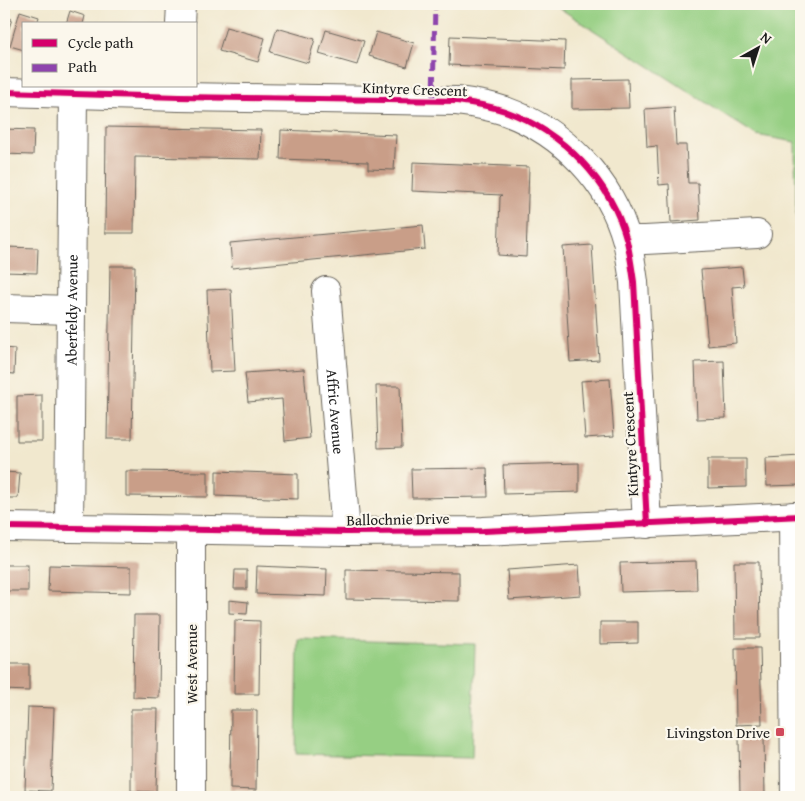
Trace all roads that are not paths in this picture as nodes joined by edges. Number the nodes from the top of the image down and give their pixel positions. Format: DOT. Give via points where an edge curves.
graph roads {
  1 [pos="181,4"];
  2 [pos="180,22"];
  3 [pos="4,92"];
  4 [pos="179,92"];
  5 [pos="73,94"];
  6 [pos="757,234"];
  7 [pos="627,240"];
  8 [pos="326,291"];
  9 [pos="4,308"];
  10 [pos="71,310"];
  11 [pos="797,516"];
  12 [pos="647,524"];
  13 [pos="4,527"];
  14 [pos="69,528"];
  15 [pos="191,530"];
  16 [pos="346,532"];
  17 [pos="191,797"];
  18 [pos="795,797"];
  1 -- 2 [label="street"];
  3 -- 5 [label="street, Kintyre Crescent"];
  4 -- 5 [label="street, Kintyre Crescent"];
  4 -- 7 [label="street, Kintyre Crescent" via="457,101 505,111 548,133 579,159 607,194"];
  5 -- 10 [label="street, Aberfeldy Avenue"];
  6 -- 7 [label="street"];
  7 -- 12 [label="street, Kintyre Crescent" via="634,282"];
  8 -- 16 [label="street, Affric Avenue"];
  9 -- 10 [label="street"];
  10 -- 14 [label="street, Aberfeldy Avenue"];
  11 -- 12 [label="street, Ballochnie Drive"];
  11 -- 18 [label="street"];
  12 -- 16 [label="street, Ballochnie Drive" via="483,531"];
  13 -- 14 [label="street, Ballochnie Drive"];
  14 -- 15 [label="street, Ballochnie Drive"];
  15 -- 16 [label="street, Ballochnie Drive"];
  15 -- 17 [label="street, West Avenue"];
}
